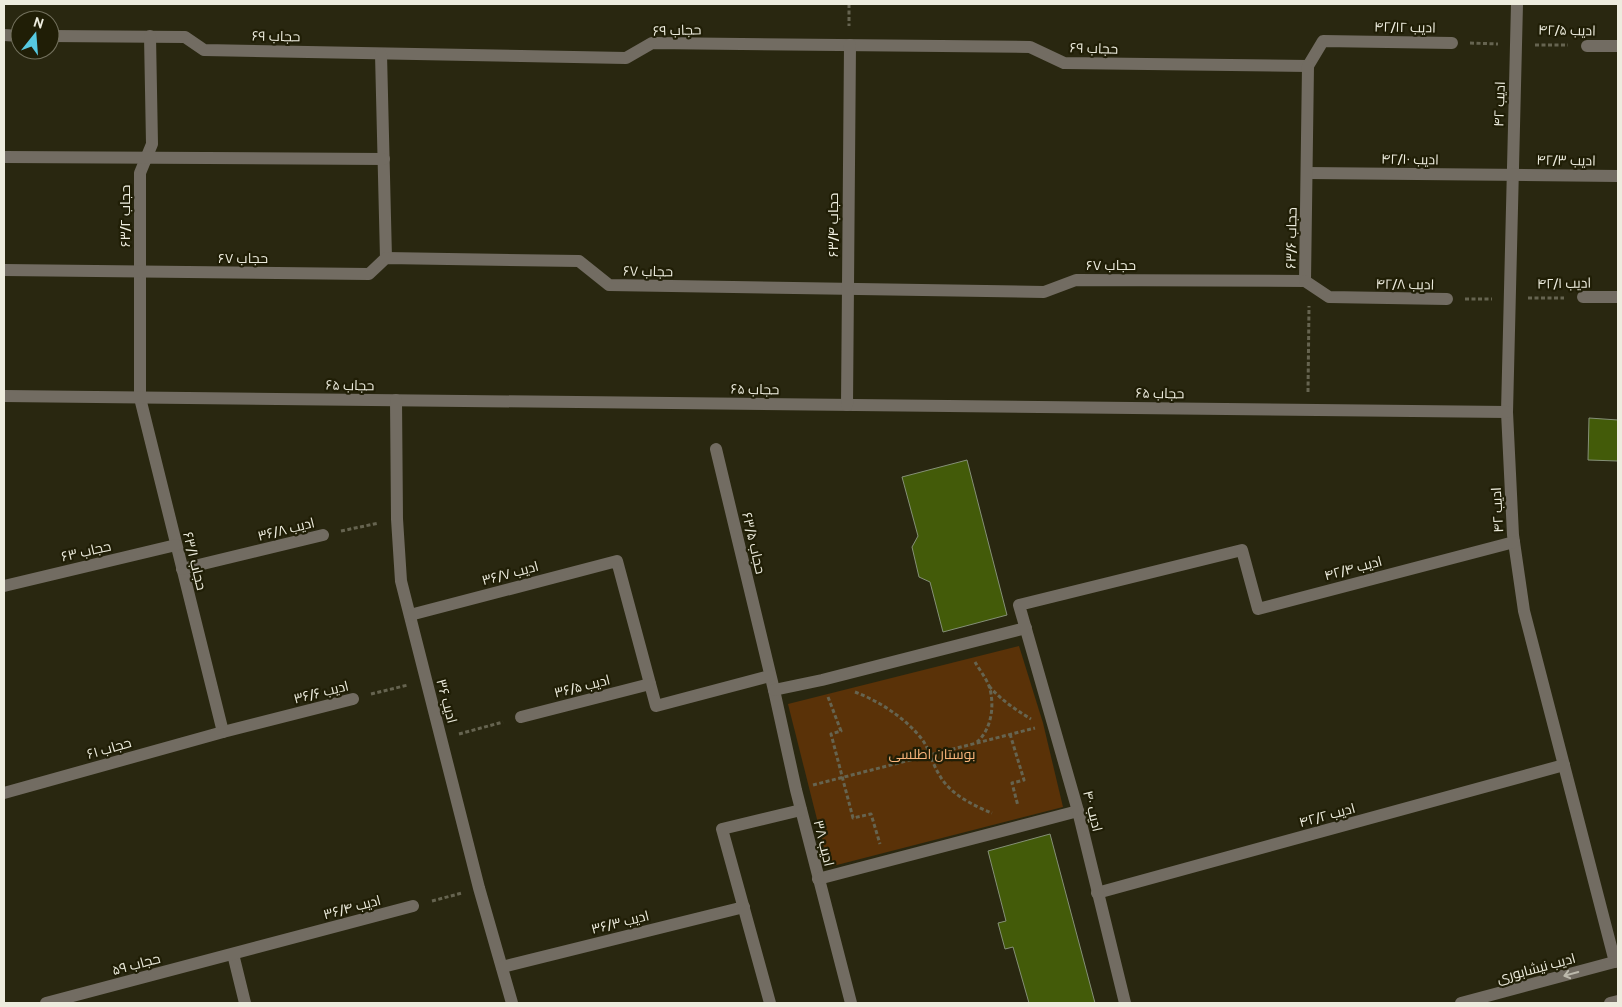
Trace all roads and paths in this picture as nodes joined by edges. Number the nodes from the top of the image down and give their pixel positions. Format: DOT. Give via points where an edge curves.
graph roads {
  1 [pos="1517,4"];
  2 [pos="60,36"];
  3 [pos="150,36"];
  4 [pos="1452,43"];
  5 [pos="850,45"];
  6 [pos="1516,45"];
  7 [pos="1587,46"];
  8 [pos="1618,46"];
  9 [pos="382,54"];
  10 [pos="1308,66"];
  11 [pos="4,157"];
  12 [pos="147,158"];
  13 [pos="384,159"];
  14 [pos="1307,173"];
  15 [pos="1512,175"];
  16 [pos="1618,176"];
  17 [pos="386,258"];
  18 [pos="4,270"];
  19 [pos="140,272"];
  20 [pos="1305,281"];
  21 [pos="848,289"];
  22 [pos="1583,297"];
  23 [pos="1618,297"];
  24 [pos="1447,299"];
  25 [pos="1510,299"];
  26 [pos="4,396"];
  27 [pos="140,398"];
  28 [pos="396,400"];
  29 [pos="847,405"];
  30 [pos="1308,410"];
  31 [pos="1507,412"];
  32 [pos="716,449"];
  33 [pos="397,519"];
  34 [pos="323,535"];
  35 [pos="1514,542"];
  36 [pos="176,545"];
  37 [pos="1242,550"];
  38 [pos="182,569"];
  39 [pos="4,586"];
  40 [pos="410,615"];
  41 [pos="1026,628"];
  42 [pos="964,644"];
  43 [pos="770,676"];
  44 [pos="426,680"];
  45 [pos="822,680"];
  46 [pos="650,684"];
  47 [pos="988,685"];
  48 [pos="774,690"];
  49 [pos="353,699"];
  50 [pos="521,718"];
  51 [pos="1054,723"];
  52 [pos="223,732"];
  53 [pos="1010,734"];
  54 [pos="441,738"];
  55 [pos="976,743"];
  56 [pos="931,754"];
  57 [pos="1564,766"];
  58 [pos="843,777"];
  59 [pos="796,790"];
  60 [pos="4,793"];
  61 [pos="801,810"];
  62 [pos="1078,811"];
  63 [pos="994,814"];
  64 [pos="1039,822"];
  65 [pos="885,863"];
  66 [pos="818,880"];
  67 [pos="479,888"];
  68 [pos="1098,893"];
  69 [pos="413,906"];
  70 [pos="744,907"];
  71 [pos="233,954"];
  72 [pos="1616,961"];
  73 [pos="502,967"];
  74 [pos="1618,1001"];
  75 [pos="847,1002"];
  76 [pos="46,1003"];
  77 [pos="245,1003"];
  78 [pos="512,1003"];
  79 [pos="770,1003"];
  80 [pos="1125,1003"];
  81 [pos="1461,1003"];
  82 [pos="1610,1003"];
  1 -- 6 [label="street, ادیب ۴۲"];
  2 -- 3 [label="street, حجاب ۶۹"];
  3 -- 9 [label="street, حجاب ۶۹" via="185,37 204,50"];
  3 -- 12 [label="street, حجاب ۶۳/۲" via="152,144"];
  4 -- 6 [label="path, ادیب ۴۲/۱۲"];
  4 -- 10 [label="street, ادیب ۴۲/۱۲" via="1323,41"];
  5 -- 9 [label="street, حجاب ۶۹" via="652,43 626,58"];
  5 -- 10 [label="street, حجاب ۶۹" via="1030,47 1064,63"];
  5 -- 21 [label="street, حجاب ۶۳/۴"];
  6 -- 7 [label="path, ادیب ۴۲/۵"];
  6 -- 15 [label="street, ادیب ۴۲"];
  7 -- 8 [label="street, ادیب ۴۲/۵"];
  9 -- 13 [label="street"];
  10 -- 14 [label="street, حجاب ۶۳/۶"];
  11 -- 12 [label="street"];
  12 -- 13 [label="street"];
  12 -- 19 [label="street, حجاب ۶۳/۲" via="140,173"];
  13 -- 17 [label="street"];
  14 -- 15 [label="street, ادیب ۴۲/۱۰"];
  14 -- 20 [label="street, حجاب ۶۳/۶"];
  15 -- 16 [label="street, ادیب ۴۲/۳"];
  15 -- 25 [label="street, ادیب ۴۲"];
  17 -- 19 [label="street, حجاب ۶۷" via="369,274"];
  17 -- 21 [label="street, حجاب ۶۷" via="579,261 609,285"];
  18 -- 19 [label="street, حجاب ۶۷"];
  19 -- 27 [label="street, حجاب ۶۳/۲"];
  20 -- 21 [label="street, حجاب ۶۷" via="1076,280 1044,292"];
  20 -- 24 [label="street, ادیب ۴۲/۸" via="1329,297"];
  20 -- 30 [label="path, حجاب ۶۳/۶" via="1309,303"];
  21 -- 29 [label="street, حجاب ۶۳/۴"];
  22 -- 23 [label="street, ادیب ۴۲/۱"];
  22 -- 25 [label="path, ادیب ۴۲/۱"];
  24 -- 25 [label="path, ادیب ۴۲/۸"];
  25 -- 31 [label="street, ادیب ۴۲"];
  26 -- 27 [label="street, حجاب ۶۵"];
  27 -- 28 [label="street, حجاب ۶۵"];
  27 -- 36 [label="street, حجاب ۶۳/۱"];
  28 -- 29 [label="street, حجاب ۶۵"];
  28 -- 33 [label="street, ادیب ۳۶"];
  29 -- 30 [label="street, حجاب ۶۵"];
  30 -- 31 [label="street, حجاب ۶۵"];
  31 -- 35 [label="street, ادیب ۴۲"];
  32 -- 43 [label="street, حجاب ۶۳/۵"];
  33 -- 34 [label="path, ادیب ۳۶/۸"];
  33 -- 40 [label="street, ادیب ۳۶" via="401,581"];
  34 -- 38 [label="street, ادیب ۳۶/۸"];
  35 -- 37 [label="street, ادیب ۴۲/۴" via="1258,609"];
  35 -- 57 [label="street, ادیب ۴۲" via="1524,611"];
  36 -- 38 [label="street, حجاب ۶۳/۱"];
  36 -- 39 [label="street, حجاب ۶۳"];
  37 -- 41 [label="street, ادیب ۴۰" via="1018,605"];
  38 -- 52 [label="street, حجاب ۶۳/۱"];
  40 -- 44 [label="street, ادیب ۳۶"];
  40 -- 46 [label="street, ادیب ۳۶/۷" via="617,561"];
  41 -- 42 [label="street"];
  41 -- 51 [label="street, ادیب ۴۰"];
  42 -- 45 [label="street"];
  42 -- 47 [label="path"];
  43 -- 46 [label="street" via="656,706"];
  43 -- 48 [label="street, حجاب ۶۳/۵"];
  44 -- 49 [label="path, ادیب ۳۶/۶"];
  44 -- 54 [label="street, ادیب ۳۶"];
  45 -- 48 [label="street"];
  45 -- 56 [label="path" via="885,706 921,738"];
  45 -- 58 [label="path" via="841,731 831,734"];
  46 -- 50 [label="street, ادیب ۳۶/۵"];
  47 -- 51 [label="path" via="996,695 1031,718"];
  47 -- 55 [label="path" via="992,710 982,738"];
  48 -- 59 [label="street, ادیب ۳۸"];
  49 -- 52 [label="street, ادیب ۳۶/۶"];
  50 -- 54 [label="path"];
  51 -- 53 [label="path"];
  51 -- 62 [label="street, ادیب ۴۰"];
  52 -- 60 [label="street, حجاب ۶۱"];
  53 -- 55 [label="path"];
  53 -- 64 [label="path" via="1024,780 1012,783 1022,821"];
  54 -- 67 [label="street, ادیب ۳۶"];
  55 -- 56 [label="path"];
  56 -- 58 [label="path"];
  56 -- 63 [label="path" via="940,777 954,792"];
  57 -- 68 [label="street, ادیب ۴۲/۲"];
  57 -- 72 [label="street, ادیب ۴۲"];
  58 -- 59 [label="path"];
  58 -- 65 [label="path" via="854,818 871,814"];
  59 -- 61 [label="street, ادیب ۳۸"];
  61 -- 66 [label="street, ادیب ۳۸"];
  61 -- 70 [label="street" via="722,829"];
  62 -- 64 [label="street"];
  62 -- 68 [label="street, ادیب ۴۰"];
  64 -- 65 [label="street"];
  65 -- 66 [label="street"];
  66 -- 75 [label="street, ادیب ۳۸"];
  67 -- 69 [label="path"];
  67 -- 73 [label="street, ادیب ۳۶"];
  68 -- 80 [label="street, ادیب ۴۰"];
  69 -- 71 [label="street, ادیب ۳۶/۴"];
  70 -- 73 [label="street, ادیب ۳۶/۳"];
  70 -- 79 [label="street"];
  71 -- 76 [label="street, حجاب ۵۹"];
  71 -- 77 [label="street"];
  72 -- 81 [label="street, ادیب نیشابوری, one-way"];
  73 -- 78 [label="street, ادیب ۳۶"];
  74 -- 82 [label="street"];
}
